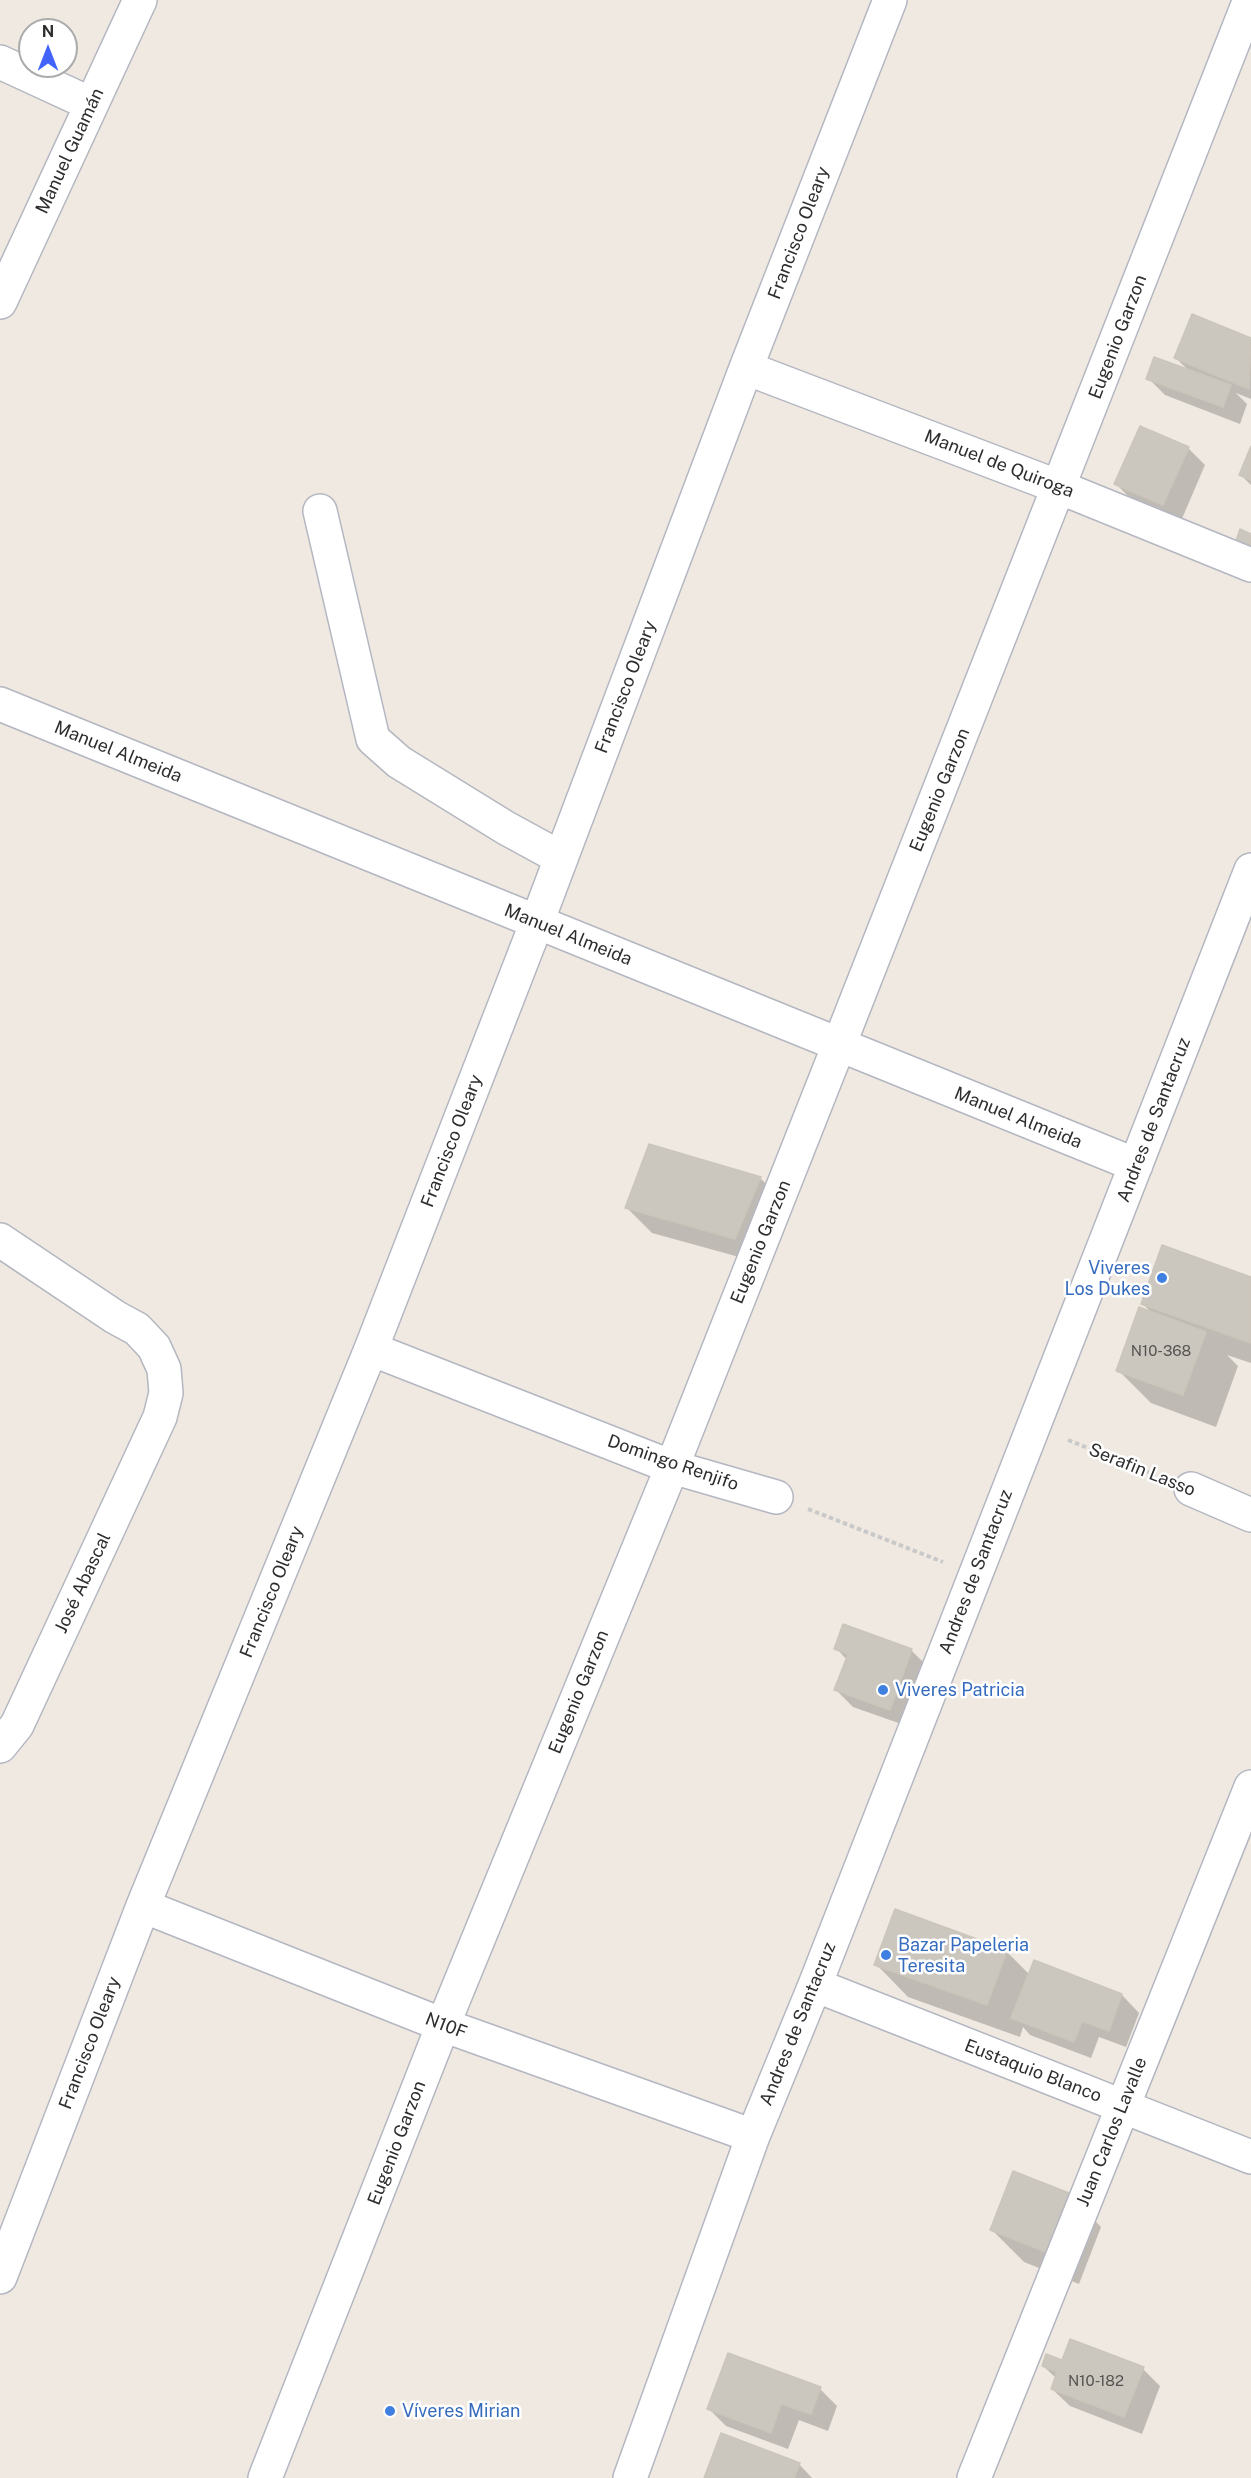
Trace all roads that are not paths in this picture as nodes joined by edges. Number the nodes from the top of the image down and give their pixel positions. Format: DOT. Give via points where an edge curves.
graph roads {
  1 [pos="140,0"];
  2 [pos="890,0"];
  3 [pos="1249,2"];
  4 [pos="0,62"];
  5 [pos="91,104"];
  6 [pos="0,302"];
  7 [pos="746,368"];
  8 [pos="1059,487"];
  9 [pos="320,511"];
  10 [pos="1251,565"];
  11 [pos="0,704"];
  12 [pos="561,858"];
  13 [pos="1251,870"];
  14 [pos="537,922"];
  15 [pos="839,1045"];
  16 [pos="1136,1165"];
  17 [pos="0,1240"];
  18 [pos="371,1349"];
  19 [pos="672,1467"];
  20 [pos="1191,1489"];
  21 [pos="776,1497"];
  22 [pos="1251,1515"];
  23 [pos="0,1746"];
  24 [pos="1251,1787"];
  25 [pos="143,1906"];
  26 [pos="815,1985"];
  27 [pos="443,2025"];
  28 [pos="1122,2106"];
  29 [pos="753,2136"];
  30 [pos="1251,2157"];
  31 [pos="0,2277"];
  32 [pos="265,2478"];
  33 [pos="630,2478"];
  34 [pos="974,2478"];
  1 -- 5 [label="street, Manuel Guamán"];
  2 -- 7 [label="street, Francisco Oleary"];
  3 -- 8 [label="street, Eugenio Garzon"];
  4 -- 5 [label="street"];
  5 -- 6 [label="street, Manuel Guamán"];
  7 -- 8 [label="street, Manuel de Quiroga"];
  7 -- 12 [label="street, Francisco Oleary"];
  8 -- 10 [label="street, Manuel de Quiroga"];
  8 -- 15 [label="street, Eugenio Garzon"];
  9 -- 12 [label="street" via="373,739 399,762"];
  11 -- 14 [label="street, Manuel Almeida"];
  12 -- 14 [label="street, Francisco Oleary"];
  13 -- 16 [label="street, Andres de Santacruz"];
  14 -- 15 [label="street, Manuel Almeida"];
  14 -- 18 [label="street, Francisco Oleary"];
  15 -- 16 [label="street, Manuel Almeida"];
  15 -- 19 [label="street, Eugenio Garzon"];
  16 -- 26 [label="street, Andres de Santacruz"];
  17 -- 23 [label="street, José Abascal" via="137,1329 154,1347 164,1369 166,1393 160,1417 17,1725"];
  18 -- 19 [label="street, Domingo Renjifo"];
  18 -- 25 [label="street, Francisco Oleary"];
  19 -- 21 [label="street, Domingo Renjifo"];
  19 -- 27 [label="street, Eugenio Garzon"];
  20 -- 22 [label="street, Serafin Lasso"];
  24 -- 28 [label="street, Juan Carlos Lavalle"];
  25 -- 27 [label="street, N10F"];
  25 -- 31 [label="street, Francisco Oleary"];
  26 -- 28 [label="street, Eustaquio Blanco"];
  26 -- 29 [label="street, Andres de Santacruz"];
  27 -- 29 [label="street, N10F"];
  27 -- 32 [label="street, Eugenio Garzon"];
  28 -- 30 [label="street, Eustaquio Blanco"];
  28 -- 34 [label="street, Juan Carlos Lavalle"];
  29 -- 33 [label="street, Andres de Santacruz"];
}
